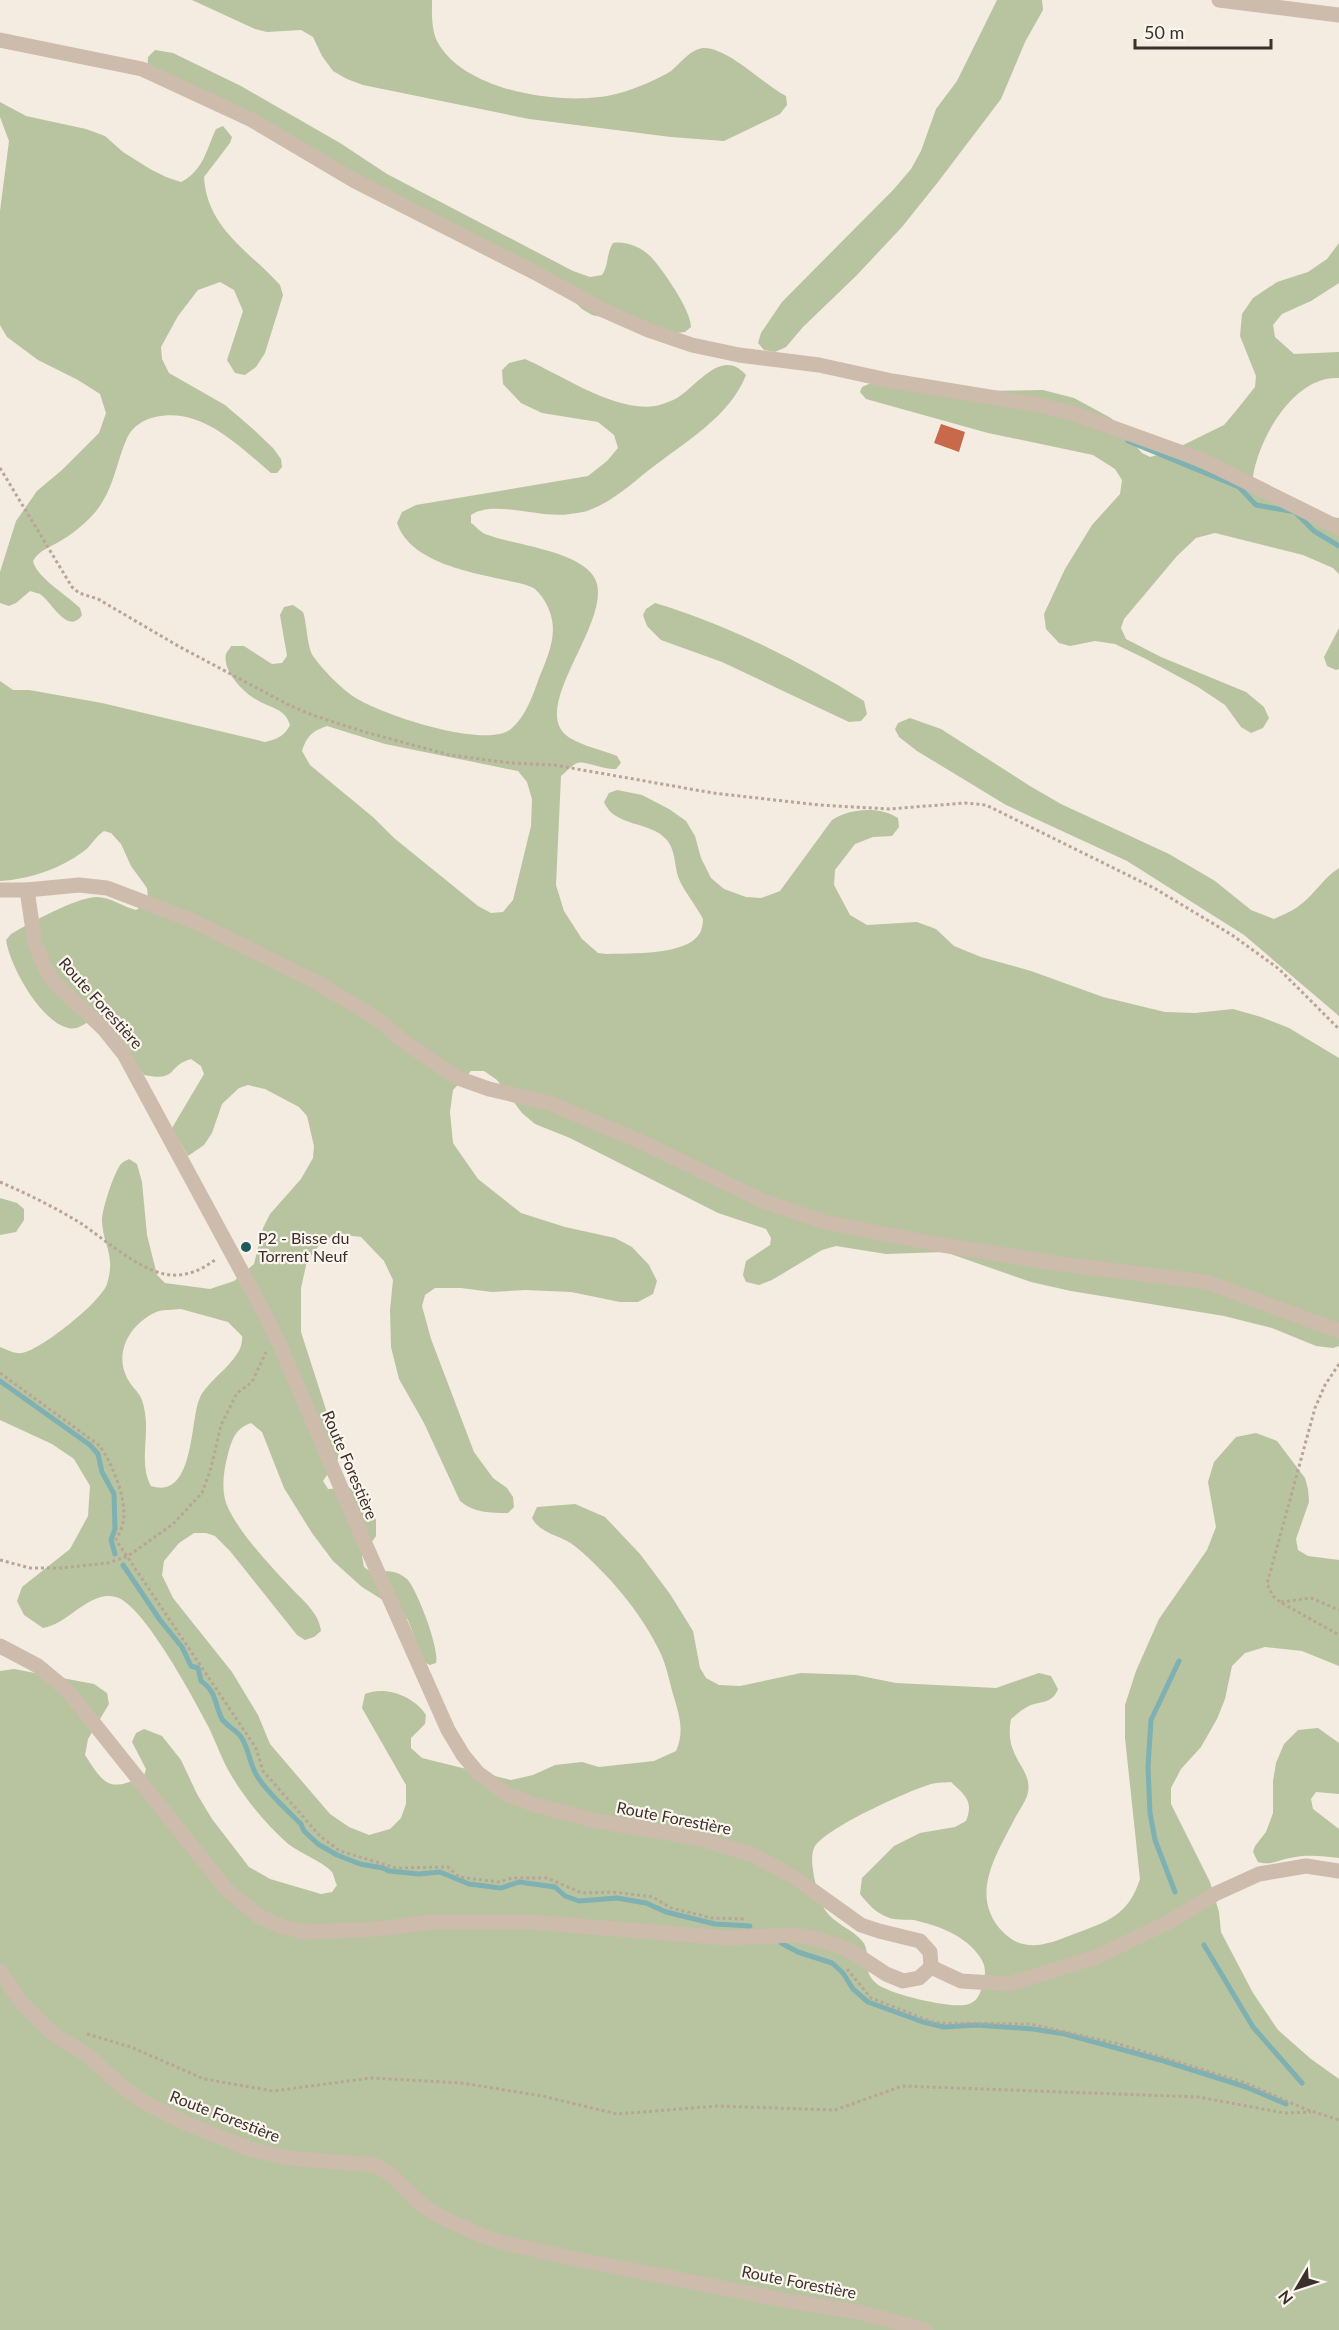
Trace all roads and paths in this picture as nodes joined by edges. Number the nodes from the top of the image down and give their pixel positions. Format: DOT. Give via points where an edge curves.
graph roads {
  1 [pos="1219,0"];
  2 [pos="1339,15"];
  3 [pos="0,40"];
  4 [pos="0,468"];
  5 [pos="1339,528"];
  6 [pos="0,890"];
  7 [pos="27,890"];
  8 [pos="1339,1029"];
  9 [pos="0,1182"];
  10 [pos="228,1248"];
  11 [pos="1339,1331"];
  12 [pos="274,1334"];
  13 [pos="1339,1364"];
  14 [pos="0,1373"];
  15 [pos="128,1556"];
  16 [pos="0,1560"];
  17 [pos="1280,1602"];
  18 [pos="1339,1610"];
  19 [pos="1339,1635"];
  20 [pos="0,1646"];
  21 [pos="1339,1871"];
  22 [pos="752,1923"];
  23 [pos="845,1966"];
  24 [pos="931,1967"];
  25 [pos="0,1971"];
  26 [pos="78,2032"];
  27 [pos="1316,2112"];
  28 [pos="1339,2120"];
  29 [pos="925,2330"];
  1 -- 2 [label="street"];
  3 -- 5 [label="street" via="160,76 252,120 355,181 648,330 740,355 819,365 1075,414 1202,460"];
  4 -- 8 [label="path" via="76,592 98,599 264,693 312,715 450,755 554,765 713,793 866,808 965,803 986,806 1154,888 1232,935 1279,969"];
  6 -- 7 [label="street"];
  7 -- 10 [label="street, Route Forestière" via="35,944 46,970 124,1054"];
  7 -- 11 [label="street" via="79,885 107,888 192,920 316,982 379,1020 458,1078 549,1102 763,1201 824,1222 1004,1255 1207,1282"];
  9 -- 10 [label="path" via="53,1207 160,1273 196,1271"];
  10 -- 12 [label="street, Route Forestière"];
  12 -- 15 [label="path" via="252,1382 237,1393 221,1425 202,1493 173,1524"];
  12 -- 24 [label="street, Route Forestière" via="448,1730 478,1773 507,1794 535,1805 596,1821 706,1840 753,1855 794,1877 861,1925 920,1941 930,1952"];
  13 -- 17 [label="path" via="1324,1385 1315,1408 1267,1584"];
  14 -- 15 [label="path" via="100,1446 110,1461 121,1494 124,1521 116,1540"];
  15 -- 16 [label="path" via="108,1563 61,1568 30,1568"];
  15 -- 22 [label="path" via="256,1748 263,1771 320,1836 340,1851 396,1868 448,1867 459,1877 499,1882 548,1878 582,1893 653,1897 671,1908"];
  17 -- 18 [label="path" via="1311,1598"];
  17 -- 19 [label="path"];
  20 -- 24 [label="street" via="38,1666 68,1691 227,1890 250,1911 283,1927 321,1932 440,1922 530,1922 726,1938 795,1935 842,1947 903,1980 919,1978"];
  21 -- 24 [label="street" via="1306,1866 1259,1874 1096,1957 1009,1984 961,1981"];
  23 -- 27 [label="path" via="871,1998 935,2023 1030,2024 1119,2044 1243,2082"];
  25 -- 29 [label="street, Route Forestière" via="44,2026 90,2057 142,2101 250,2149 288,2158 374,2165 437,2215 513,2246 859,2312"];
  26 -- 27 [label="path" via="132,2047 204,2079 273,2091 371,2078 462,2083 542,2096 616,2114 717,2106 835,2110 902,2086 1198,2097 1285,2114"];
  27 -- 28 [label="path"];
}
